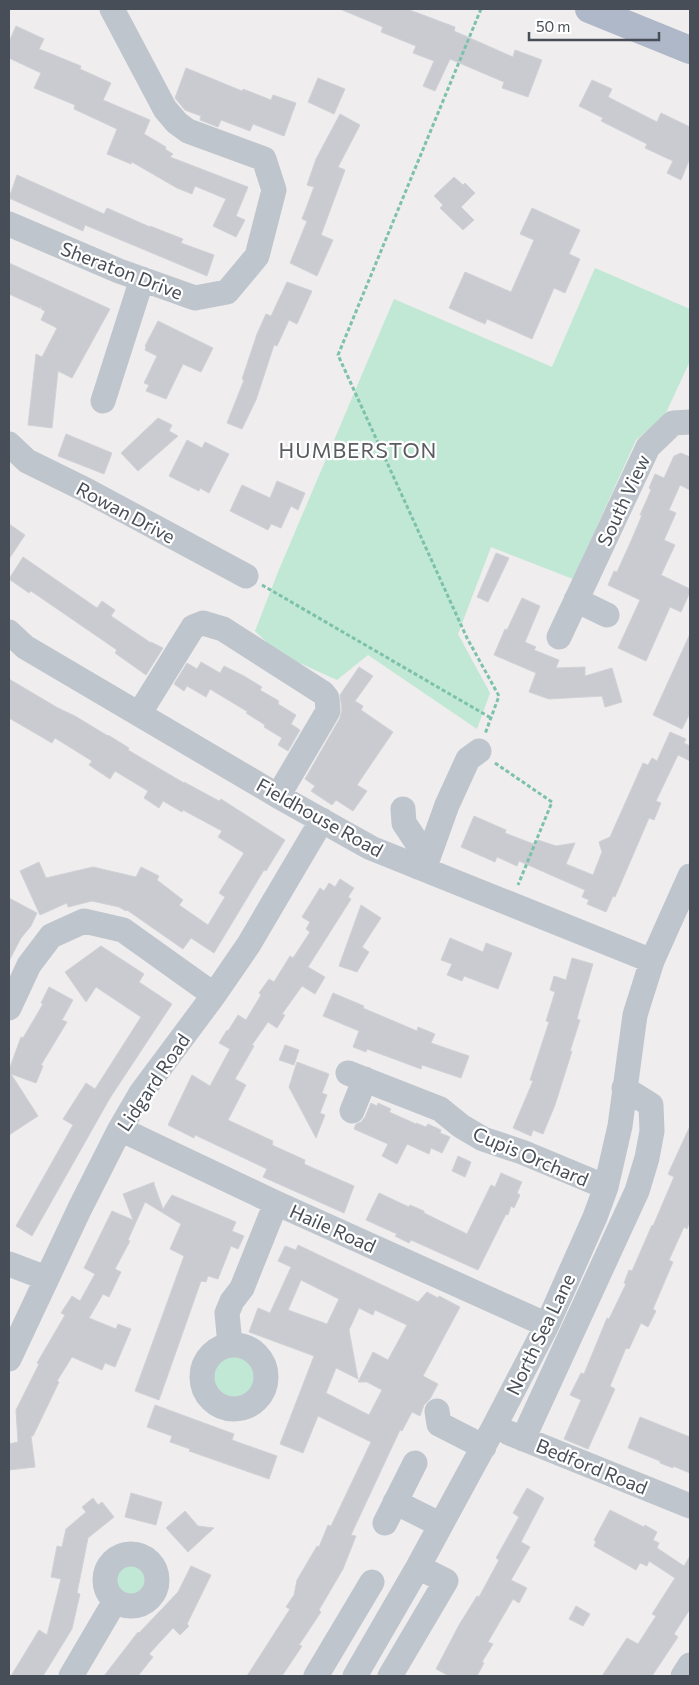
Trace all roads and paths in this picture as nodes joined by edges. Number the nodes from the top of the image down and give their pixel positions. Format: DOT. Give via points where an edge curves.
graph roads {
  1 [pos="112,9"];
  2 [pos="481,9"];
  3 [pos="589,9"];
  4 [pos="690,50"];
  5 [pos="9,224"];
  6 [pos="142,279"];
  7 [pos="104,401"];
  8 [pos="690,422"];
  9 [pos="9,444"];
  10 [pos="246,576"];
  11 [pos="576,600"];
  12 [pos="607,615"];
  13 [pos="9,632"];
  14 [pos="559,637"];
  15 [pos="139,714"];
  16 [pos="491,718"];
  17 [pos="479,752"];
  18 [pos="278,796"];
  19 [pos="404,809"];
  20 [pos="322,820"];
  21 [pos="421,868"];
  22 [pos="687,891"];
  23 [pos="511,903"];
  24 [pos="652,961"];
  25 [pos="214,995"];
  26 [pos="9,1008"];
  27 [pos="624,1088"];
  28 [pos="352,1111"];
  29 [pos="120,1129"];
  30 [pos="606,1187"];
  31 [pos="276,1203"];
  32 [pos="9,1264"];
  33 [pos="46,1278"];
  34 [pos="547,1325"];
  35 [pos="230,1345"];
  36 [pos="9,1359"];
  37 [pos="437,1411"];
  38 [pos="489,1437"];
  39 [pos="523,1439"];
  40 [pos="415,1463"];
  41 [pos="690,1506"];
  42 [pos="441,1525"];
  43 [pos="418,1567"];
  44 [pos="372,1582"];
  45 [pos="115,1601"];
  46 [pos="690,1665"];
  47 [pos="71,1676"];
  48 [pos="316,1676"];
  49 [pos="356,1676"];
  50 [pos="390,1676"];
  51 [pos="684,1676"];
  1 -- 6 [label="street, Sheraton Drive" via="165,109 176,123 188,131 264,159 274,190 257,256 227,292 195,298"];
  2 -- 16 [label="path" via="338,355 467,638 499,696"];
  3 -- 4 [label="main road"];
  5 -- 6 [label="street, Sheraton Drive"];
  6 -- 7 [label="street"];
  8 -- 11 [label="street, South View" via="673,423 648,447"];
  9 -- 10 [label="street, Rowan Drive" via="27,461"];
  10 -- 16 [label="path"];
  11 -- 12 [label="street"];
  11 -- 14 [label="street, South View"];
  13 -- 15 [label="street, Fieldhouse Road" via="25,647"];
  15 -- 18 [label="street, Fieldhouse Road"];
  15 -- 18 [label="street" via="193,627 203,623 223,629 327,698 328,711"];
  16 -- 17 [label="path"];
  17 -- 21 [label="street" via="468,759"];
  17 -- 23 [label="path" via="552,802"];
  18 -- 20 [label="street, Fieldhouse Road"];
  19 -- 21 [label="street" via="404,822 420,847"];
  20 -- 21 [label="street, Fieldhouse Road" via="371,848"];
  20 -- 25 [label="street, Lidgard Road" via="249,944"];
  21 -- 23 [label="street, Fieldhouse Road"];
  22 -- 24 [label="street, North Sea Lane"];
  23 -- 24 [label="street, Fieldhouse Road"];
  24 -- 27 [label="street, North Sea Lane" via="635,1015"];
  25 -- 26 [label="street" via="123,930 84,922 51,936 29,965"];
  25 -- 29 [label="street, Lidgard Road" via="141,1093"];
  27 -- 30 [label="street, North Sea Lane" via="620,1126"];
  27 -- 39 [label="street, North Sea Lane" via="651,1105 652,1131 647,1158 637,1191"];
  28 -- 30 [label="street, Cupis Orchard" via="356,1076 440,1109 483,1140 522,1152"];
  29 -- 31 [label="street, Haile Road"];
  29 -- 33 [label="street, Lidgard Road"];
  30 -- 34 [label="street, North Sea Lane"];
  31 -- 34 [label="street, Haile Road"];
  31 -- 35 [label="street" via="242,1288 227,1313"];
  32 -- 33 [label="street"];
  33 -- 36 [label="street, Lidgard Road"];
  34 -- 38 [label="street, North Sea Lane"];
  37 -- 38 [label="street, Bedford Road" via="439,1424"];
  38 -- 39 [label="street, Bedford Road"];
  38 -- 42 [label="street, North Sea Lane"];
  39 -- 41 [label="street, Bedford Road"];
  40 -- 42 [label="street" via="390,1513"];
  42 -- 43 [label="street, North Sea Lane"];
  43 -- 49 [label="street, North Sea Lane"];
  43 -- 50 [label="street" via="446,1581"];
  44 -- 48 [label="street"];
  45 -- 47 [label="street"];
  46 -- 51 [label="street"];
}
